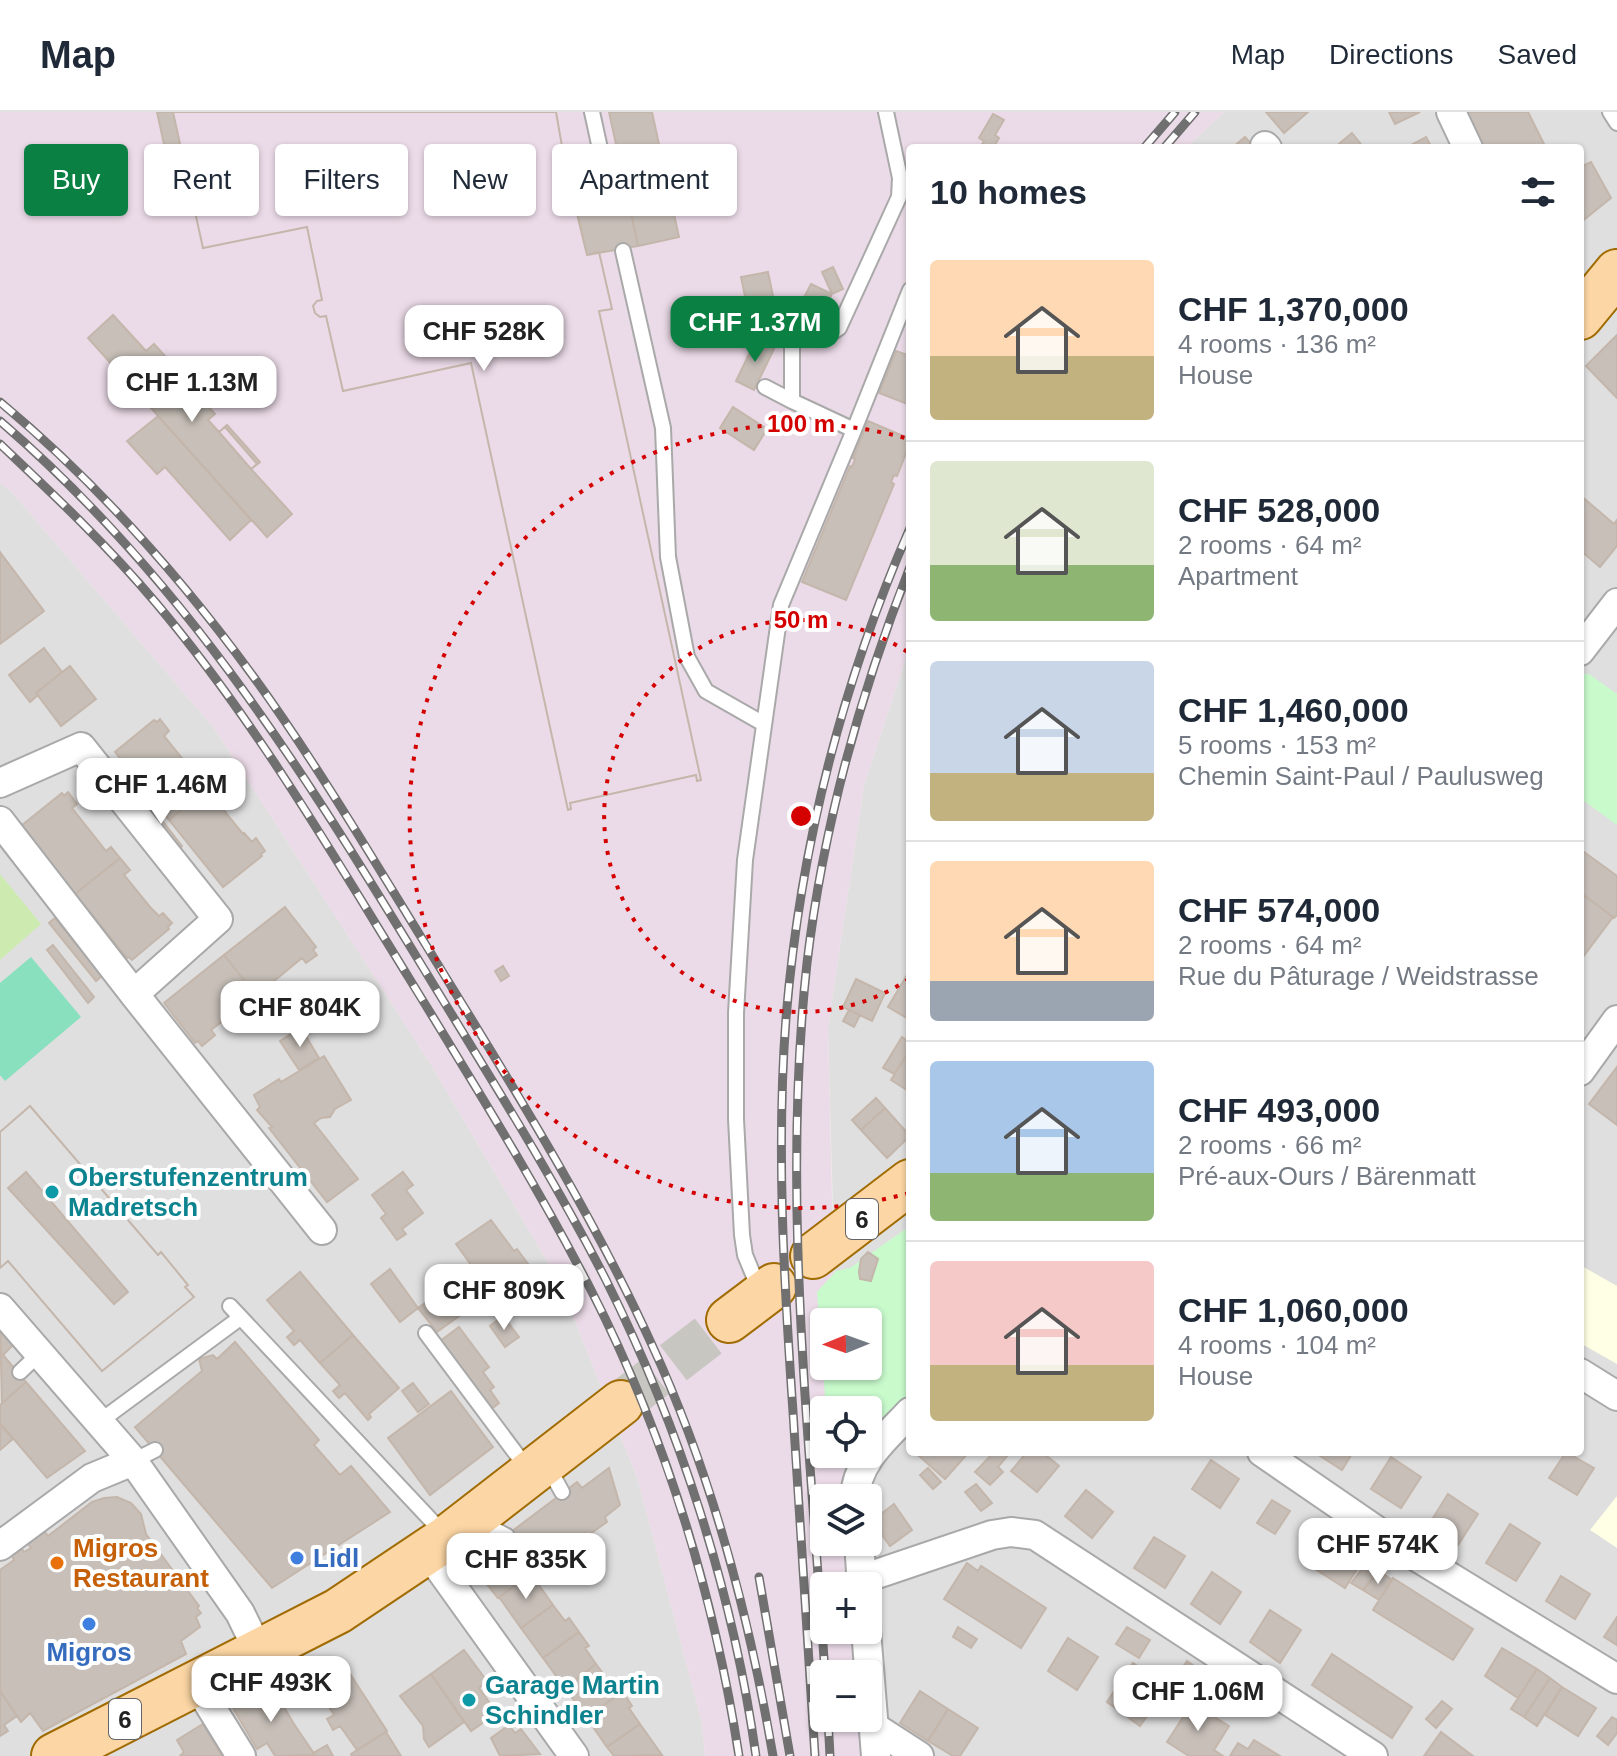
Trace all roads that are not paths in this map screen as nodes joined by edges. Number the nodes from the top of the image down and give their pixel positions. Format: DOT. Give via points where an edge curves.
graph roads {
  1 [pos="592,112"];
  2 [pos="886,112"];
  3 [pos="1451,112"];
  4 [pos="1610,112"];
  5 [pos="1617,123"];
  6 [pos="599,144"];
  7 [pos="1466,144"];
  8 [pos="623,251"];
  9 [pos="1617,272"];
  10 [pos="906,300"];
  11 [pos="1584,312"];
  12 [pos="765,387"];
  13 [pos="792,401"];
  14 [pos="854,430"];
  15 [pos="1617,603"];
  16 [pos="1584,646"];
  17 [pos="762,723"];
  18 [pos="0,783"];
  19 [pos="0,821"];
  20 [pos="134,994"];
  21 [pos="1617,1020"];
  22 [pos="1584,1065"];
  23 [pos="906,1185"];
  24 [pos="322,1230"];
  25 [pos="813,1256"];
  26 [pos="755,1300"];
  27 [pos="0,1308"];
  28 [pos="426,1333"];
  29 [pos="41,1352"];
  30 [pos="20,1372"];
  31 [pos="1584,1375"];
  32 [pos="1617,1396"];
  33 [pos="621,1403"];
  34 [pos="906,1416"];
  35 [pos="99,1422"];
  36 [pos="144,1456"];
  37 [pos="1268,1456"];
  38 [pos="69,1471"];
  39 [pos="546,1475"];
  40 [pos="857,1484"];
  41 [pos="463,1536"];
  42 [pos="0,1546"];
  43 [pos="882,1575"];
  44 [pos="258,1650"];
  45 [pos="1617,1679"];
  46 [pos="196,1683"];
  47 [pos="874,1732"];
  48 [pos="882,1732"];
  49 [pos="54,1756"];
  50 [pos="241,1756"];
  51 [pos="574,1756"];
  52 [pos="876,1756"];
  53 [pos="919,1756"];
  54 [pos="1373,1756"];
  1 -- 6 [label="lane"];
  2 -- 13 [label="lane" via="900,178 897,205 839,328 830,334 792,337"];
  3 -- 7 [label="street"];
  4 -- 5 [label="lane"];
  8 -- 17 [label="lane" via="663,428 668,557 687,657 706,691"];
  9 -- 11 [label="main road"];
  10 -- 14 [label="lane"];
  12 -- 13 [label="lane"];
  13 -- 14 [label="lane"];
  14 -- 17 [label="lane" via="781,605"];
  15 -- 16 [label="street"];
  17 -- 26 [label="lane" via="744,875 736,1013 742,1235"];
  18 -- 20 [label="street" via="81,747 218,919"];
  19 -- 20 [label="street"];
  20 -- 24 [label="street"];
  21 -- 22 [label="street"];
  23 -- 25 [label="main road, 6"];
  27 -- 29 [label="street"];
  28 -- 39 [label="lane"];
  29 -- 30 [label="lane"];
  29 -- 35 [label="street"];
  31 -- 32 [label="street"];
  33 -- 39 [label="main road, 6"];
  34 -- 40 [label="street" via="869,1457"];
  35 -- 36 [label="street"];
  35 -- 41 [label="lane" via="235,1312"];
  36 -- 38 [label="street" via="99,1460"];
  36 -- 42 [label="street" via="92,1478"];
  36 -- 44 [label="street"];
  37 -- 45 [label="street" via="1396,1544"];
  39 -- 41 [label="main road, 6"];
  41 -- 44 [label="main road, 6" via="338,1611"];
  41 -- 51 [label="street"];
  43 -- 54 [label="street" via="992,1535 1035,1535"];
  44 -- 46 [label="main road, 6"];
  46 -- 49 [label="main road, 6"];
  46 -- 50 [label="street"];
  47 -- 52 [label="street"];
  48 -- 53 [label="street"];
}
